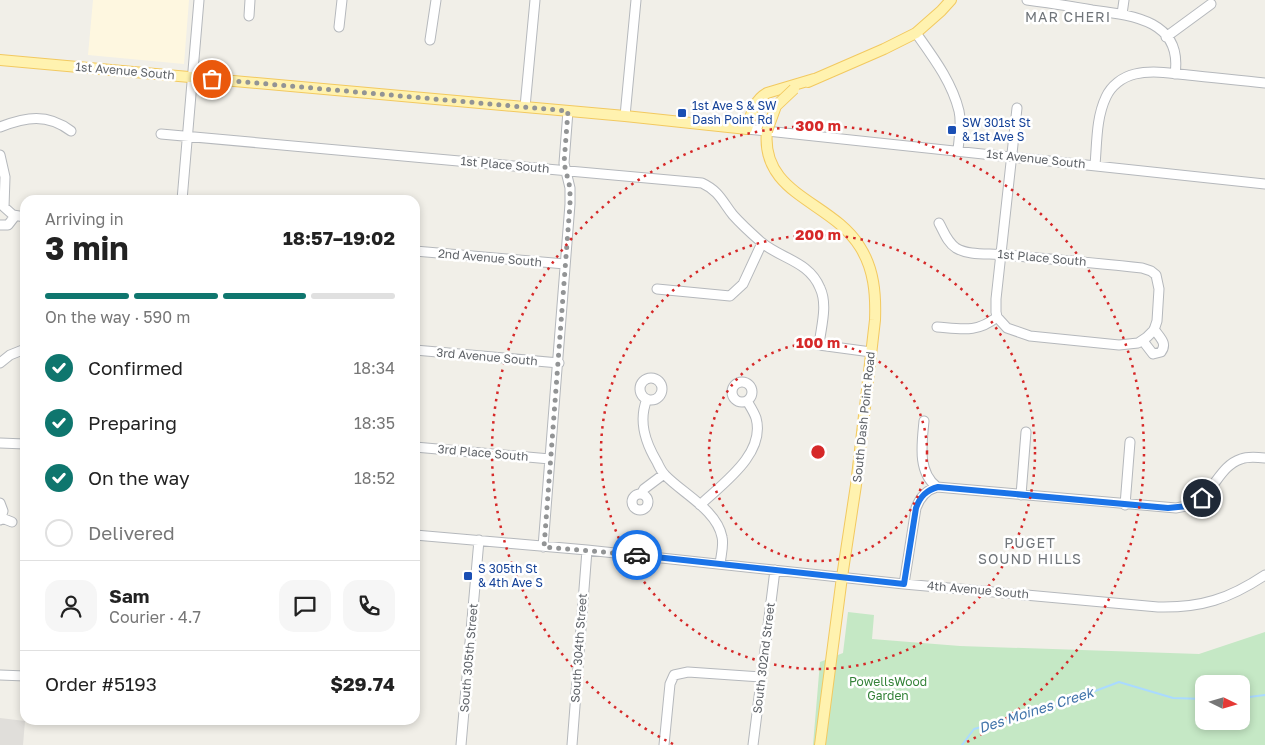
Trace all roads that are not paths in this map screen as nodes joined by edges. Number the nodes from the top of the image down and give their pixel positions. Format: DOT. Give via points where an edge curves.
graph roads {
  1 [pos="199,0"];
  2 [pos="250,0"];
  3 [pos="342,0"];
  4 [pos="436,0"];
  5 [pos="535,0"];
  6 [pos="636,0"];
  7 [pos="951,0"];
  8 [pos="1033,0"];
  9 [pos="1124,0"];
  10 [pos="1211,4"];
  11 [pos="1122,14"];
  12 [pos="249,16"];
  13 [pos="339,27"];
  14 [pos="916,33"];
  15 [pos="1166,37"];
  16 [pos="430,40"];
  17 [pos="0,60"];
  18 [pos="1174,74"];
  19 [pos="193,77"];
  20 [pos="814,79"];
  21 [pos="1265,83"];
  22 [pos="526,107"];
  23 [pos="1017,108"];
  24 [pos="568,111"];
  25 [pos="625,116"];
  26 [pos="0,127"];
  27 [pos="748,129"];
  28 [pos="71,131"];
  29 [pos="161,134"];
  30 [pos="188,137"];
  31 [pos="958,150"];
  32 [pos="0,154"];
  33 [pos="1012,156"];
  34 [pos="1095,165"];
  35 [pos="565,170"];
  36 [pos="1265,184"];
  37 [pos="182,195"];
  38 [pos="7,211"];
  39 [pos="20,215"];
  40 [pos="939,223"];
  41 [pos="0,225"];
  42 [pos="762,243"];
  43 [pos="420,251"];
  44 [pos="1001,254"];
  45 [pos="566,264"];
  46 [pos="657,289"];
  47 [pos="997,317"];
  48 [pos="937,327"];
  49 [pos="1154,329"];
  50 [pos="1145,339"];
  51 [pos="420,350"];
  52 [pos="20,351"];
  53 [pos="871,352"];
  54 [pos="0,363"];
  55 [pos="559,363"];
  56 [pos="647,399"];
  57 [pos="747,400"];
  58 [pos="924,421"];
  59 [pos="1026,432"];
  60 [pos="1130,442"];
  61 [pos="0,443"];
  62 [pos="20,444"];
  63 [pos="420,447"];
  64 [pos="1265,458"];
  65 [pos="550,459"];
  66 [pos="664,474"];
  67 [pos="938,487"];
  68 [pos="641,494"];
  69 [pos="1021,495"];
  70 [pos="0,502"];
  71 [pos="700,504"];
  72 [pos="1126,505"];
  73 [pos="1,519"];
  74 [pos="12,522"];
  75 [pos="420,535"];
  76 [pos="479,540"];
  77 [pos="544,547"];
  78 [pos="587,550"];
  79 [pos="720,564"];
  80 [pos="775,570"];
  81 [pos="1265,575"];
  82 [pos="842,577"];
  83 [pos="904,584"];
  84 [pos="0,674"];
  85 [pos="20,676"];
  86 [pos="762,677"];
  87 [pos="461,745"];
  88 [pos="572,745"];
  89 [pos="664,745"];
  90 [pos="753,745"];
  91 [pos="820,745"];
  1 -- 19 [label="street"];
  2 -- 12 [label="street"];
  3 -- 13 [label="street"];
  4 -- 16 [label="street"];
  5 -- 22 [label="street"];
  6 -- 25 [label="street"];
  7 -- 14 [label="main road"];
  8 -- 11 [label="street"];
  9 -- 11 [label="street"];
  10 -- 15 [label="street"];
  11 -- 15 [label="street" via="1146,20"];
  14 -- 20 [label="main road"];
  14 -- 31 [label="street" via="952,90 960,113"];
  15 -- 18 [label="street" via="1175,57"];
  17 -- 19 [label="main road, 1st Avenue South"];
  18 -- 21 [label="street"];
  18 -- 34 [label="street" via="1137,73 1114,86 1101,112"];
  19 -- 22 [label="main road, 1st Avenue South"];
  19 -- 30 [label="street"];
  20 -- 27 [label="main road" via="761,96 752,112"];
  20 -- 53 [label="main road, South Dash Point Road, bridge" via="794,89 776,106 767,131 768,153 774,171 793,191 839,222 860,246 873,278 876,299"];
  22 -- 24 [label="main road, 1st Avenue South"];
  23 -- 33 [label="street"];
  24 -- 25 [label="main road, 1st Avenue South"];
  24 -- 35 [label="street"];
  25 -- 27 [label="main road, 1st Avenue South"];
  26 -- 28 [label="street" via="41,118 55,121"];
  27 -- 31 [label="street, 1st Avenue South"];
  29 -- 30 [label="street, 1st Place South"];
  30 -- 35 [label="street, 1st Place South"];
  30 -- 37 [label="street"];
  31 -- 33 [label="street, 1st Avenue South"];
  32 -- 38 [label="street"];
  33 -- 34 [label="street, 1st Avenue South"];
  33 -- 44 [label="street"];
  34 -- 36 [label="street, 1st Avenue South"];
  35 -- 42 [label="street, 1st Place South" via="702,183 713,188 734,216"];
  35 -- 45 [label="street" via="570,188"];
  38 -- 39 [label="street"];
  38 -- 41 [label="street" via="8,225"];
  40 -- 44 [label="street, 1st Place South" via="958,249"];
  42 -- 46 [label="street" via="742,284 730,296"];
  42 -- 53 [label="street, 1st Place South" via="806,267 815,276 824,303 819,345"];
  43 -- 45 [label="street, 2nd Avenue South"];
  44 -- 47 [label="street"];
  44 -- 49 [label="street, 1st Place South" via="1150,271 1156,275 1160,289"];
  45 -- 55 [label="street"];
  47 -- 48 [label="street" via="976,329"];
  47 -- 50 [label="street" via="1007,328 1030,336 1119,345"];
  49 -- 50 [label="street"];
  49 -- 50 [label="street" via="1164,342 1161,352 1153,354"];
  51 -- 55 [label="street, 3rd Avenue South"];
  52 -- 54 [label="street"];
  53 -- 82 [label="main road, South Dash Point Road"];
  55 -- 65 [label="street"];
  56 -- 66 [label="street" via="644,434 648,448"];
  57 -- 71 [label="street" via="757,424 753,448 743,464"];
  58 -- 67 [label="street" via="923,461 927,476"];
  59 -- 69 [label="street"];
  60 -- 72 [label="street"];
  61 -- 62 [label="street"];
  63 -- 65 [label="street, 3rd Place South"];
  64 -- 72 [label="street" via="1246,457 1234,462 1202,498 1188,506"];
  65 -- 77 [label="street"];
  66 -- 68 [label="street"];
  66 -- 71 [label="street"];
  67 -- 69 [label="street"];
  67 -- 83 [label="street" via="927,491 916,508"];
  69 -- 72 [label="street"];
  70 -- 73 [label="street"];
  71 -- 79 [label="street" via="722,537"];
  73 -- 74 [label="street"];
  75 -- 76 [label="street, 4th Avenue South"];
  76 -- 77 [label="street, 4th Avenue South"];
  76 -- 87 [label="street, South 305th Street"];
  77 -- 78 [label="street, 4th Avenue South"];
  78 -- 79 [label="street, 4th Avenue South"];
  78 -- 88 [label="street, South 304th Street"];
  79 -- 80 [label="street, 4th Avenue South"];
  80 -- 82 [label="street, 4th Avenue South"];
  80 -- 86 [label="street, South 302nd Street"];
  81 -- 83 [label="street, 4th Avenue South" via="1225,598 1180,608"];
  82 -- 83 [label="street, 4th Avenue South"];
  82 -- 91 [label="main road, South Dash Point Road"];
  84 -- 85 [label="street"];
  86 -- 89 [label="street" via="696,672 674,675 670,684"];
  86 -- 90 [label="street, South 302nd Street"];
}
